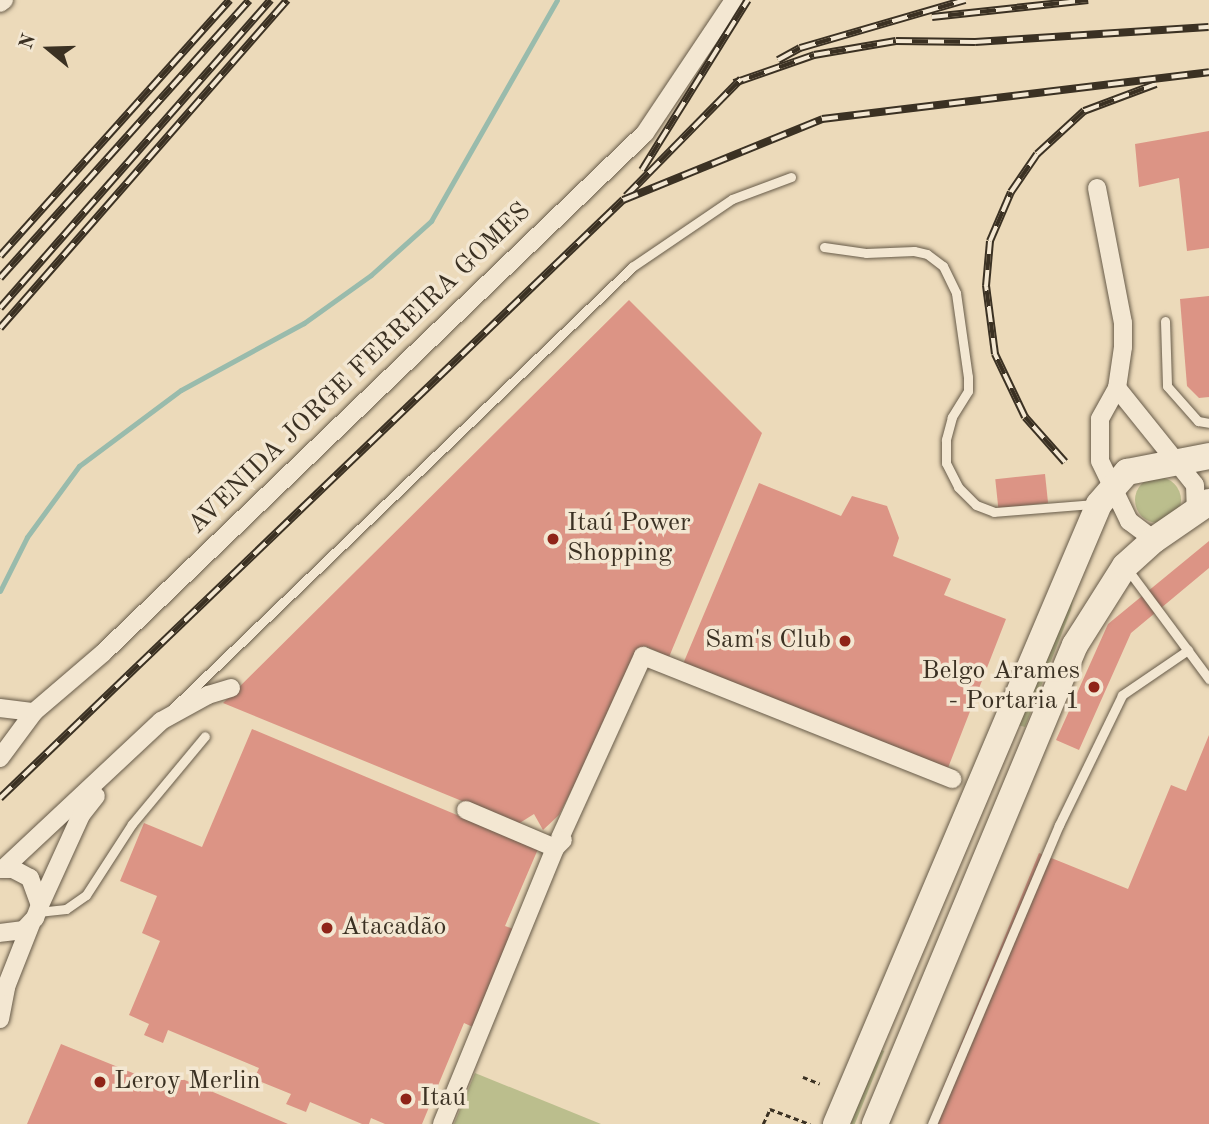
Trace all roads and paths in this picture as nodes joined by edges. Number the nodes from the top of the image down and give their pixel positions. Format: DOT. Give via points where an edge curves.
graph roads {
  1 [pos="4,0"];
  2 [pos="734,0"];
  3 [pos="0,3"];
  4 [pos="791,177"];
  5 [pos="1097,188"];
  6 [pos="824,247"];
  7 [pos="1165,321"];
  8 [pos="1117,388"];
  9 [pos="1209,423"];
  10 [pos="1209,456"];
  11 [pos="1171,460"];
  12 [pos="1106,494"];
  13 [pos="1203,505"];
  14 [pos="1154,540"];
  15 [pos="1125,566"];
  16 [pos="1188,650"];
  17 [pos="1209,679"];
  18 [pos="231,688"];
  19 [pos="0,708"];
  20 [pos="34,712"];
  21 [pos="160,721"];
  22 [pos="205,736"];
  23 [pos="0,758"];
  24 [pos="112,769"];
  25 [pos="953,779"];
  26 [pos="466,810"];
  27 [pos="559,842"];
  28 [pos="2,869"];
  29 [pos="36,913"];
  30 [pos="0,933"];
  31 [pos="0,1019"];
  32 [pos="803,1077"];
  33 [pos="820,1084"];
  34 [pos="442,1124"];
  35 [pos="763,1124"];
  36 [pos="810,1124"];
  37 [pos="836,1124"];
  38 [pos="875,1124"];
  39 [pos="932,1124"];
  1 -- 3 [label="street"];
  2 -- 20 [label="street, AVENIDA JORGE FERREIRA GOMES" via="645,133 103,653"];
  4 -- 21 [label="lane" via="732,199 632,267"];
  5 -- 8 [label="street" via="1123,323"];
  6 -- 12 [label="lane" via="866,253 914,251 943,266 956,293 968,377 968,391 952,417 946,440 946,463 958,487 976,505 993,512"];
  7 -- 9 [label="lane" via="1167,386 1198,421"];
  8 -- 11 [label="street"];
  8 -- 12 [label="street" via="1105,407 1098,435"];
  10 -- 11 [label="main road"];
  11 -- 12 [label="main road" via="1127,472"];
  11 -- 13 [label="street" via="1195,485"];
  12 -- 14 [label="street" via="1129,521"];
  12 -- 37 [label="main road"];
  13 -- 14 [label="main road"];
  14 -- 15 [label="main road"];
  15 -- 16 [label="lane"];
  15 -- 38 [label="main road" via="1075,645"];
  16 -- 17 [label="lane"];
  16 -- 39 [label="lane" via="1122,695 1059,825"];
  18 -- 21 [label="street"];
  19 -- 20 [label="street"];
  20 -- 23 [label="street, AVENIDA JORGE FERREIRA GOMES"];
  21 -- 24 [label="street"];
  22 -- 29 [label="lane" via="132,824 86,895 66,909"];
  24 -- 28 [label="street"];
  24 -- 29 [label="street" via="81,815"];
  25 -- 27 [label="street" via="643,656"];
  26 -- 27 [label="street"];
  27 -- 34 [label="street"];
  28 -- 29 [label="street" via="30,878"];
  29 -- 30 [label="street" via="15,933"];
  29 -- 31 [label="street" via="5,987"];
  32 -- 33 [label="path"];
  35 -- 36 [label="path" via="769,1109"];
}
